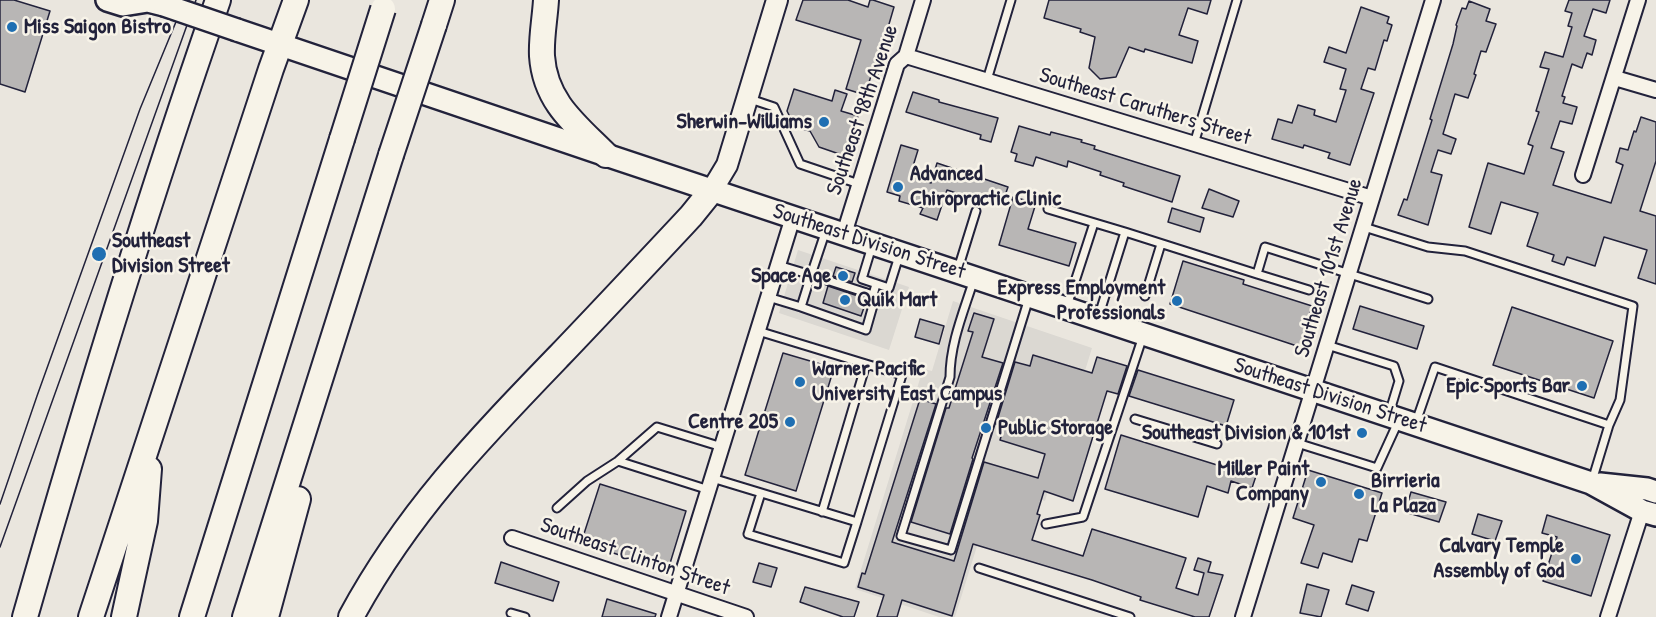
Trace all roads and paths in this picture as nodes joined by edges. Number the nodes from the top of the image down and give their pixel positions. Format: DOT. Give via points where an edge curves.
graph roads {
  1 [pos="107,0"];
  2 [pos="218,0"];
  3 [pos="296,0"];
  4 [pos="442,0"];
  5 [pos="546,0"];
  6 [pos="777,0"];
  7 [pos="922,0"];
  8 [pos="1011,0"];
  9 [pos="1238,0"];
  10 [pos="1433,0"];
  11 [pos="1638,0"];
  12 [pos="153,2"];
  13 [pos="385,4"];
  14 [pos="279,44"];
  15 [pos="906,56"];
  16 [pos="1615,78"];
  17 [pos="987,80"];
  18 [pos="1656,90"];
  19 [pos="748,98"];
  20 [pos="1194,144"];
  21 [pos="606,155"];
  22 [pos="1583,175"];
  23 [pos="859,184"];
  24 [pos="712,190"];
  25 [pos="1372,198"];
  26 [pos="1048,208"];
  27 [pos="976,212"];
  28 [pos="793,217"];
  29 [pos="1094,223"];
  30 [pos="1364,227"];
  31 [pos="835,231"];
  32 [pos="1125,232"];
  33 [pos="873,243"];
  34 [pos="1161,244"];
  35 [pos="900,252"];
  36 [pos="778,264"];
  37 [pos="1349,273"];
  38 [pos="966,274"];
  39 [pos="1257,274"];
  40 [pos="811,275"];
  41 [pos="876,284"];
  42 [pos="1309,290"];
  43 [pos="873,295"];
  44 [pos="1030,296"];
  45 [pos="1145,296"];
  46 [pos="768,297"];
  47 [pos="1428,299"];
  48 [pos="801,307"];
  49 [pos="1067,308"];
  50 [pos="1098,318"];
  51 [pos="758,331"];
  52 [pos="1144,334"];
  53 [pos="1327,345"];
  54 [pos="866,364"];
  55 [pos="1313,390"];
  56 [pos="318,391"];
  57 [pos="1135,419"];
  58 [pos="1401,420"];
  59 [pos="1609,425"];
  60 [pos="152,431"];
  61 [pos="1297,443"];
  62 [pos="1217,444"];
  63 [pos="722,447"];
  64 [pos="618,461"];
  65 [pos="1591,483"];
  66 [pos="711,484"];
  67 [pos="1656,492"];
  68 [pos="761,493"];
  69 [pos="557,508"];
  70 [pos="1651,509"];
  71 [pos="822,512"];
  72 [pos="857,522"];
  73 [pos="1046,524"];
  74 [pos="512,538"];
  75 [pos="979,568"];
  76 [pos="676,594"];
  77 [pos="512,613"];
  78 [pos="25,617"];
  79 [pos="91,617"];
  80 [pos="124,617"];
  81 [pos="192,617"];
  82 [pos="245,617"];
  83 [pos="266,617"];
  84 [pos="351,617"];
  85 [pos="525,617"];
  86 [pos="669,617"];
  87 [pos="746,617"];
  88 [pos="1130,617"];
  89 [pos="1243,617"];
  90 [pos="1608,617"];
  1 -- 12 [label="main road, Southeast Division Street" via="123,5"];
  2 -- 78 [label="highway" via="113,315"];
  3 -- 14 [label="highway"];
  4 -- 56 [label="highway, bridge"];
  5 -- 21 [label="highway" via="542,55 553,98"];
  6 -- 19 [label="street"];
  7 -- 15 [label="street, Southeast 98th Avenue"];
  8 -- 17 [label="lane"];
  9 -- 20 [label="lane"];
  10 -- 25 [label="street, Southeast 101st Avenue"];
  11 -- 16 [label="street"];
  12 -- 14 [label="main road, Southeast Division Street, bridge"];
  13 -- 81 [label="highway, bridge"];
  14 -- 21 [label="main road, Southeast Division Street"];
  14 -- 60 [label="highway"];
  15 -- 17 [label="street, Southeast Caruthers Street"];
  15 -- 23 [label="street, Southeast 98th Avenue" via="897,64"];
  16 -- 18 [label="street"];
  16 -- 22 [label="street"];
  17 -- 20 [label="street, Southeast Caruthers Street"];
  19 -- 23 [label="lane" via="774,107 800,164"];
  19 -- 24 [label="street" via="727,165"];
  20 -- 25 [label="street, Southeast Caruthers Street"];
  21 -- 24 [label="main road, Southeast Division Street"];
  23 -- 31 [label="street, Southeast 98th Avenue"];
  24 -- 28 [label="main road, Southeast Division Street"];
  24 -- 84 [label="highway" via="435,490 384,560"];
  25 -- 30 [label="street, Southeast 101st Avenue"];
  26 -- 29 [label="lane"];
  27 -- 38 [label="lane"];
  28 -- 31 [label="main road, Southeast Division Street"];
  28 -- 36 [label="street"];
  29 -- 32 [label="lane"];
  29 -- 49 [label="lane"];
  30 -- 37 [label="street, Southeast 101st Avenue"];
  30 -- 59 [label="lane" via="1428,247 1465,251 1633,306 1620,400"];
  31 -- 33 [label="main road, Southeast Division Street"];
  31 -- 40 [label="lane"];
  32 -- 34 [label="lane"];
  32 -- 50 [label="lane"];
  33 -- 35 [label="main road, Southeast Division Street"];
  33 -- 41 [label="lane" via="862,279"];
  34 -- 39 [label="lane"];
  34 -- 45 [label="lane"];
  35 -- 38 [label="main road, Southeast Division Street"];
  35 -- 41 [label="lane" via="889,288"];
  36 -- 40 [label="lane"];
  36 -- 46 [label="street"];
  37 -- 39 [label="lane" via="1265,247"];
  37 -- 47 [label="lane"];
  37 -- 53 [label="street, Southeast 101st Avenue"];
  38 -- 44 [label="main road, Southeast Division Street"];
  38 -- 44 [label="lane" via="950,377 902,536 951,550"];
  39 -- 42 [label="lane"];
  40 -- 43 [label="lane"];
  40 -- 48 [label="lane"];
  41 -- 43 [label="lane"];
  43 -- 48 [label="lane" via="866,330"];
  44 -- 49 [label="main road, Southeast Division Street"];
  46 -- 48 [label="lane"];
  46 -- 51 [label="street"];
  49 -- 50 [label="main road, Southeast Division Street"];
  50 -- 52 [label="main road, Southeast Division Street"];
  51 -- 54 [label="lane"];
  51 -- 63 [label="street"];
  52 -- 55 [label="main road, Southeast Division Street"];
  52 -- 73 [label="lane" via="1083,517"];
  53 -- 55 [label="street, Southeast 101st Avenue"];
  53 -- 58 [label="lane" via="1394,366 1399,381"];
  54 -- 71 [label="lane"];
  54 -- 72 [label="lane" via="902,375"];
  55 -- 58 [label="main road, Southeast Division Street"];
  55 -- 61 [label="street, Southeast 101st Avenue"];
  56 -- 82 [label="highway"];
  56 -- 83 [label="highway" via="316,434"];
  57 -- 62 [label="lane"];
  58 -- 59 [label="lane" via="1435,366"];
  58 -- 61 [label="lane" via="1377,468"];
  58 -- 65 [label="main road, Southeast Division Street"];
  59 -- 65 [label="lane"];
  60 -- 79 [label="highway"];
  60 -- 80 [label="highway" via="145,521"];
  61 -- 89 [label="street, Southeast 101st Avenue"];
  63 -- 64 [label="lane" via="657,427"];
  63 -- 66 [label="street"];
  64 -- 66 [label="lane"];
  64 -- 69 [label="lane" via="587,481"];
  65 -- 67 [label="main road, Southeast Division Street"];
  65 -- 70 [label="main road, Southeast Division Street"];
  66 -- 68 [label="lane"];
  66 -- 76 [label="street"];
  68 -- 71 [label="lane"];
  68 -- 72 [label="lane" via="748,534 844,563"];
  70 -- 90 [label="street"];
  71 -- 72 [label="lane"];
  74 -- 76 [label="street, Southeast Clinton Street"];
  75 -- 88 [label="lane"];
  76 -- 86 [label="street"];
  76 -- 87 [label="street, Southeast Clinton Street"];
  77 -- 85 [label="lane"];
}
